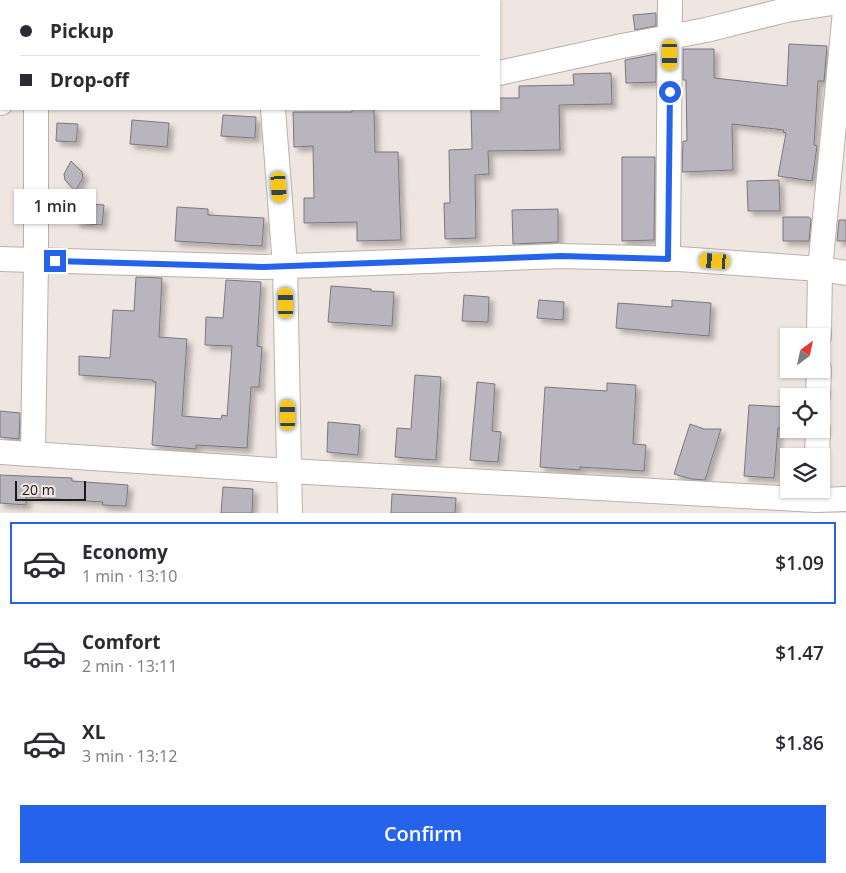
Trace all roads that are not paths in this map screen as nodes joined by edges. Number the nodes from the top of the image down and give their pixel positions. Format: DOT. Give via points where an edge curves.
graph roads {
  1 [pos="670,0"];
  2 [pos="845,1"];
  3 [pos="670,37"];
  4 [pos="500,73"];
  5 [pos="36,110"];
  6 [pos="273,110"];
  7 [pos="0,259"];
  8 [pos="668,259"];
  9 [pos="36,261"];
  10 [pos="285,266"];
  11 [pos="820,269"];
  12 [pos="846,273"];
  13 [pos="819,328"];
  14 [pos="0,452"];
  15 [pos="33,454"];
  16 [pos="289,471"];
  17 [pos="846,499"];
  18 [pos="816,500"];
  19 [pos="290,513"];
  1 -- 3 [label="street"];
  2 -- 3 [label="street" via="786,10"];
  2 -- 11 [label="street"];
  3 -- 4 [label="street"];
  3 -- 8 [label="street"];
  5 -- 9 [label="street"];
  6 -- 10 [label="street"];
  7 -- 9 [label="street"];
  8 -- 10 [label="street" via="561,256"];
  8 -- 11 [label="street"];
  9 -- 10 [label="street"];
  9 -- 15 [label="street"];
  10 -- 16 [label="street"];
  11 -- 12 [label="street"];
  11 -- 13 [label="street"];
  14 -- 15 [label="street"];
  15 -- 16 [label="street"];
  16 -- 18 [label="street"];
  16 -- 19 [label="street"];
  17 -- 18 [label="street"];
}
